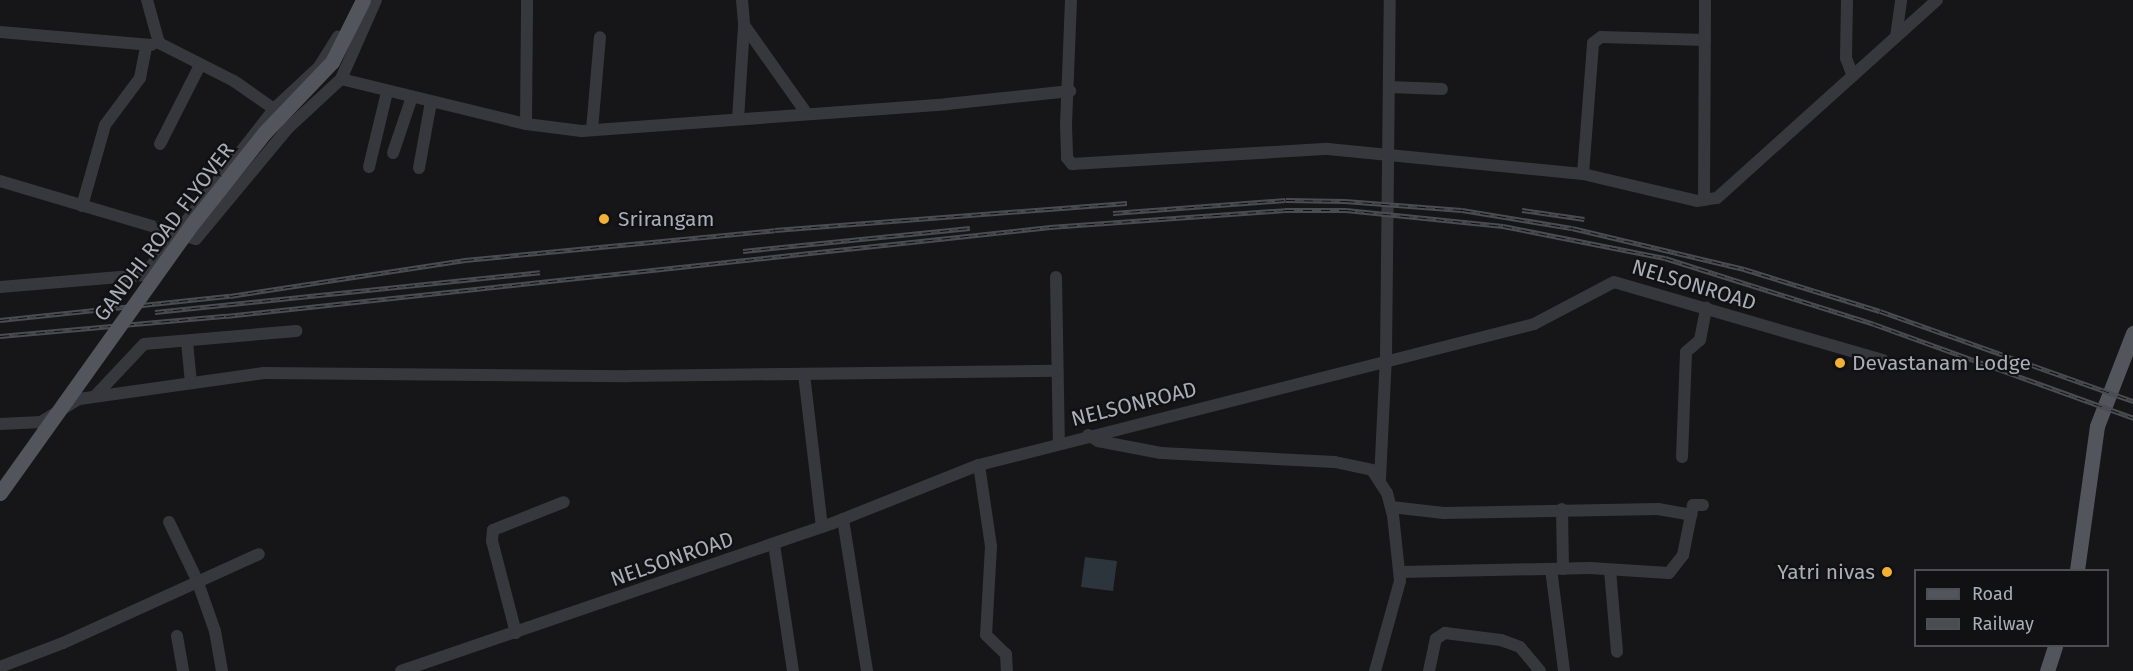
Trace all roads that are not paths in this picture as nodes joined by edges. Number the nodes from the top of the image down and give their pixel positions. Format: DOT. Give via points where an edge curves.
graph roads {
  1 [pos="147,0"];
  2 [pos="355,0"];
  3 [pos="363,0"];
  4 [pos="376,0"];
  5 [pos="527,0"];
  6 [pos="742,0"];
  7 [pos="1071,0"];
  8 [pos="1390,0"];
  9 [pos="1705,0"];
  10 [pos="1847,0"];
  11 [pos="1901,0"];
  12 [pos="1937,0"];
  13 [pos="744,25"];
  14 [pos="0,32"];
  15 [pos="600,37"];
  16 [pos="1896,37"];
  17 [pos="1705,40"];
  18 [pos="158,42"];
  19 [pos="146,47"];
  20 [pos="201,65"];
  21 [pos="1853,76"];
  22 [pos="341,79"];
  23 [pos="1389,87"];
  24 [pos="1442,90"];
  25 [pos="1070,91"];
  26 [pos="387,92"];
  27 [pos="412,97"];
  28 [pos="431,102"];
  29 [pos="274,109"];
  30 [pos="807,114"];
  31 [pos="738,119"];
  32 [pos="526,124"];
  33 [pos="592,130"];
  34 [pos="160,144"];
  35 [pos="393,153"];
  36 [pos="1387,154"];
  37 [pos="369,167"];
  38 [pos="419,168"];
  39 [pos="1583,174"];
  40 [pos="0,181"];
  41 [pos="1704,200"];
  42 [pos="82,206"];
  43 [pos="174,234"];
  44 [pos="1056,277"];
  45 [pos="0,287"];
  46 [pos="1706,308"];
  47 [pos="296,331"];
  48 [pos="2133,333"];
  49 [pos="187,342"];
  50 [pos="1883,360"];
  51 [pos="1386,361"];
  52 [pos="1057,371"];
  53 [pos="804,374"];
  54 [pos="191,383"];
  55 [pos="95,396"];
  56 [pos="0,424"];
  57 [pos="1089,435"];
  58 [pos="1059,443"];
  59 [pos="1682,457"];
  60 [pos="979,465"];
  61 [pos="1380,479"];
  62 [pos="0,493"];
  63 [pos="564,502"];
  64 [pos="1703,505"];
  65 [pos="1391,507"];
  66 [pos="1562,509"];
  67 [pos="1691,514"];
  68 [pos="843,519"];
  69 [pos="169,522"];
  70 [pos="822,527"];
  71 [pos="774,544"];
  72 [pos="260,554"];
  73 [pos="1557,569"];
  74 [pos="2077,569"];
  75 [pos="1610,570"];
  76 [pos="1400,572"];
  77 [pos="198,580"];
  78 [pos="516,633"];
  79 [pos="177,636"];
  80 [pos="2054,647"];
  81 [pos="1617,652"];
  82 [pos="0,667"];
  83 [pos="419,668"];
  84 [pos="183,671"];
  85 [pos="222,671"];
  86 [pos="401,671"];
  87 [pos="793,671"];
  88 [pos="867,671"];
  89 [pos="1007,671"];
  90 [pos="1375,671"];
  91 [pos="1429,671"];
  92 [pos="1540,671"];
  93 [pos="1564,671"];
  94 [pos="2047,671"];
  1 -- 18 [label="street"];
  2 -- 29 [label="street" via="343,29 319,67"];
  3 -- 62 [label="main road, GANDHI ROAD FLYOVER, bridge" via="332,62 266,132 192,224"];
  4 -- 22 [label="street"];
  5 -- 32 [label="street"];
  6 -- 13 [label="street"];
  7 -- 25 [label="street"];
  8 -- 23 [label="street"];
  9 -- 17 [label="street"];
  10 -- 21 [label="street" via="1846,57"];
  11 -- 16 [label="street"];
  12 -- 16 [label="street"];
  13 -- 30 [label="street"];
  13 -- 31 [label="street"];
  14 -- 19 [label="street"];
  15 -- 33 [label="street"];
  16 -- 21 [label="street"];
  17 -- 39 [label="street" via="1601,37 1593,43"];
  17 -- 41 [label="street"];
  18 -- 19 [label="street"];
  18 -- 20 [label="street"];
  19 -- 42 [label="street" via="140,78 105,125"];
  20 -- 29 [label="street" via="234,81"];
  20 -- 34 [label="street"];
  21 -- 41 [label="street" via="1718,198"];
  22 -- 26 [label="street"];
  22 -- 43 [label="street" via="288,128 199,237 191,240"];
  23 -- 24 [label="street"];
  23 -- 36 [label="street"];
  25 -- 30 [label="street"];
  25 -- 36 [label="street" via="1067,146 1072,164 1328,149"];
  26 -- 27 [label="street"];
  26 -- 37 [label="street"];
  27 -- 28 [label="street"];
  27 -- 35 [label="street"];
  28 -- 32 [label="street"];
  28 -- 38 [label="street"];
  29 -- 43 [label="street"];
  30 -- 31 [label="street"];
  31 -- 33 [label="street"];
  32 -- 33 [label="street"];
  36 -- 39 [label="street"];
  36 -- 51 [label="street"];
  39 -- 41 [label="street"];
  40 -- 42 [label="street"];
  42 -- 43 [label="street"];
  43 -- 45 [label="street" via="140,276"];
  44 -- 52 [label="street"];
  46 -- 50 [label="street, NELSONROAD"];
  46 -- 51 [label="street, NELSONROAD" via="1614,282 1534,324"];
  46 -- 59 [label="street" via="1700,340 1686,352"];
  47 -- 49 [label="street"];
  48 -- 74 [label="main road" via="2097,426"];
  49 -- 54 [label="street"];
  49 -- 55 [label="street" via="142,346"];
  51 -- 57 [label="street, NELSONROAD"];
  51 -- 61 [label="street"];
  52 -- 53 [label="street"];
  52 -- 58 [label="street"];
  53 -- 54 [label="street" via="275,373"];
  53 -- 70 [label="street"];
  54 -- 55 [label="street"];
  55 -- 56 [label="street" via="75,400 41,422"];
  57 -- 58 [label="street, NELSONROAD"];
  57 -- 61 [label="street" via="1098,441 1161,453 1364,466"];
  58 -- 60 [label="street, NELSONROAD"];
  60 -- 68 [label="street, NELSONROAD"];
  60 -- 89 [label="street" via="991,546 986,635 1006,654"];
  61 -- 65 [label="street"];
  63 -- 78 [label="street" via="493,530 492,541"];
  64 -- 67 [label="street" via="1693,505"];
  65 -- 66 [label="street" via="1444,513"];
  65 -- 76 [label="street"];
  66 -- 67 [label="street" via="1658,509"];
  66 -- 73 [label="street"];
  67 -- 75 [label="street" via="1683,555 1669,573"];
  68 -- 70 [label="street, NELSONROAD"];
  68 -- 88 [label="street"];
  69 -- 77 [label="street"];
  70 -- 71 [label="street, NELSONROAD"];
  71 -- 78 [label="street, NELSONROAD"];
  71 -- 87 [label="street"];
  72 -- 77 [label="street"];
  73 -- 75 [label="street"];
  73 -- 76 [label="street"];
  73 -- 93 [label="street"];
  75 -- 81 [label="street"];
  76 -- 90 [label="street" via="1397,600"];
  77 -- 82 [label="street" via="63,643"];
  77 -- 85 [label="street" via="215,631"];
  78 -- 83 [label="street, NELSONROAD"];
  79 -- 84 [label="street"];
  80 -- 94 [label="main road"];
  83 -- 86 [label="street, NELSONROAD"];
  91 -- 92 [label="street" via="1436,639 1446,633 1520,647"];
}
